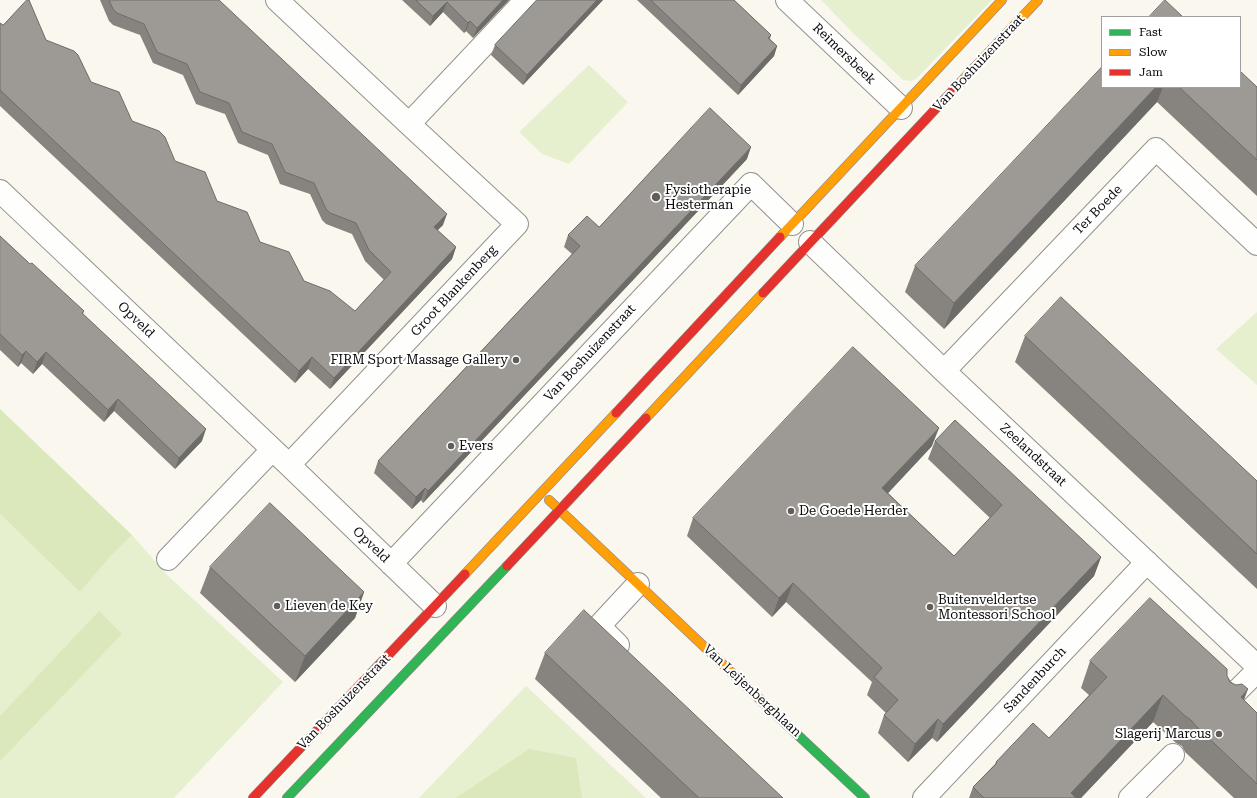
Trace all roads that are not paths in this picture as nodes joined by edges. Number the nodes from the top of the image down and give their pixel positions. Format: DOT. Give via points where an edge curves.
graph roads {
  1 [pos="277,0"];
  2 [pos="526,0"];
  3 [pos="787,0"];
  4 [pos="1002,0"];
  5 [pos="1038,0"];
  6 [pos="910,117"];
  7 [pos="409,124"];
  8 [pos="0,191"];
  9 [pos="801,233"];
  10 [pos="1257,244"];
  11 [pos="944,371"];
  12 [pos="272,450"];
  13 [pos="289,465"];
  14 [pos="541,492"];
  15 [pos="560,510"];
  16 [pos="168,559"];
  17 [pos="1147,562"];
  18 [pos="391,564"];
  19 [pos="638,584"];
  20 [pos="444,615"];
  21 [pos="633,659"];
  22 [pos="1257,666"];
  23 [pos="1257,671"];
  24 [pos="1229,699"];
  25 [pos="1173,755"];
  26 [pos="253,798"];
  27 [pos="287,798"];
  28 [pos="866,798"];
  29 [pos="924,798"];
  30 [pos="1130,798"];
  1 -- 7 [label="street, Groot Blankenberg"];
  2 -- 7 [label="street"];
  3 -- 6 [label="street, Reimersbeek"];
  4 -- 6 [label="street, Van Boshuizenstraat"];
  5 -- 6 [label="street, Van Boshuizenstraat"];
  6 -- 9 [label="street, Van Boshuizenstraat"];
  6 -- 9 [label="street, Van Boshuizenstraat"];
  7 -- 13 [label="street, Groot Blankenberg" via="517,224"];
  8 -- 12 [label="street, Opveld"];
  9 -- 11 [label="street, Zeelandstraat"];
  9 -- 14 [label="street, Van Boshuizenstraat"];
  9 -- 15 [label="street, Van Boshuizenstraat"];
  9 -- 18 [label="street, Van Boshuizenstraat" via="751,184"];
  10 -- 11 [label="street, Ter Boede" via="1156,149"];
  11 -- 17 [label="street, Zeelandstraat"];
  12 -- 13 [label="street, Opveld"];
  12 -- 16 [label="street"];
  13 -- 18 [label="street, Opveld"];
  14 -- 15 [label="street"];
  14 -- 20 [label="street, Van Boshuizenstraat"];
  15 -- 19 [label="street, Van Leijenberghlaan"];
  15 -- 20 [label="street, Van Boshuizenstraat"];
  17 -- 22 [label="street, Zeelandstraat"];
  17 -- 29 [label="street, Sandenburch"];
  18 -- 20 [label="street, Opveld"];
  19 -- 21 [label="street" via="599,626"];
  19 -- 28 [label="street, Van Leijenberghlaan"];
  20 -- 26 [label="street, Van Boshuizenstraat"];
  20 -- 27 [label="street, Van Boshuizenstraat"];
  23 -- 24 [label="street"];
  25 -- 30 [label="street"];
}
